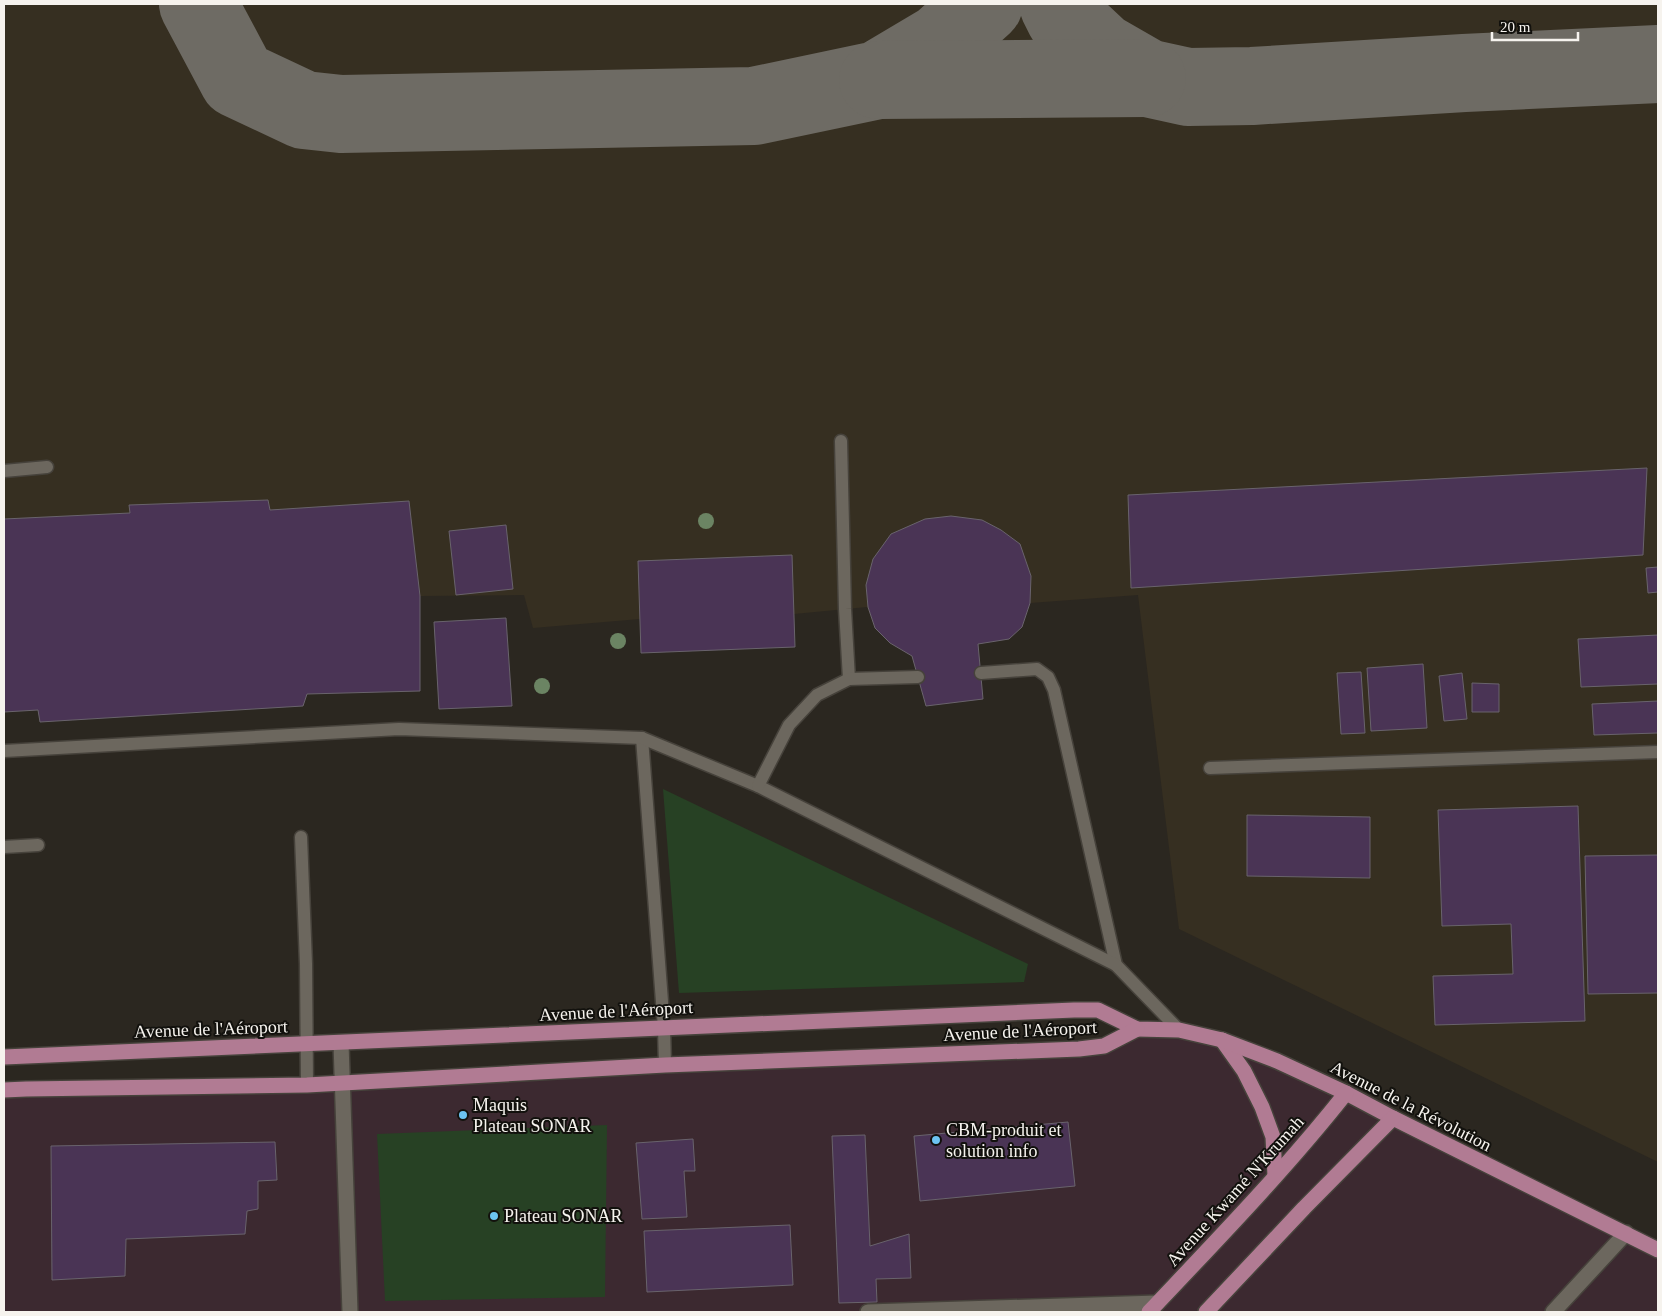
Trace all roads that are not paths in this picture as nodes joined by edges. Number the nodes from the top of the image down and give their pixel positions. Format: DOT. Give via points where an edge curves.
graph roads {
  1 [pos="841,441"];
  2 [pos="47,467"];
  3 [pos="4,471"];
  4 [pos="981,672"];
  5 [pos="918,677"];
  6 [pos="850,679"];
  7 [pos="642,738"];
  8 [pos="4,751"];
  9 [pos="1658,752"];
  10 [pos="1210,768"];
  11 [pos="758,786"];
  12 [pos="300,837"];
  13 [pos="38,845"];
  14 [pos="4,847"];
  15 [pos="1116,965"];
  16 [pos="664,1028"];
  17 [pos="1137,1029"];
  18 [pos="1179,1030"];
  19 [pos="1222,1040"];
  20 [pos="341,1043"];
  21 [pos="306,1044"];
  22 [pos="4,1057"];
  23 [pos="665,1065"];
  24 [pos="341,1083"];
  25 [pos="307,1085"];
  26 [pos="4,1090"];
  27 [pos="1346,1093"];
  28 [pos="1393,1118"];
  29 [pos="1275,1176"];
  30 [pos="1626,1234"];
  31 [pos="1658,1250"];
  32 [pos="1153,1308"];
  33 [pos="350,1312"];
  34 [pos="868,1312"];
  35 [pos="1206,1312"];
  36 [pos="1553,1312"];
  1 -- 6 [label="lane"];
  2 -- 3 [label="lane"];
  4 -- 15 [label="lane" via="1037,669 1048,677 1054,690"];
  5 -- 6 [label="lane"];
  6 -- 11 [label="lane" via="818,695 789,725"];
  7 -- 8 [label="lane" via="399,729"];
  7 -- 11 [label="lane"];
  7 -- 16 [label="lane"];
  9 -- 10 [label="lane"];
  11 -- 15 [label="lane"];
  12 -- 21 [label="lane"];
  13 -- 14 [label="lane"];
  15 -- 18 [label="lane"];
  16 -- 17 [label="main road, Avenue de l'Aéroport" via="1098,1010"];
  16 -- 20 [label="main road, Avenue de l'Aéroport"];
  16 -- 23 [label="lane"];
  17 -- 18 [label="main road, Avenue de la Révolution"];
  17 -- 23 [label="main road, Avenue de l'Aéroport" via="1104,1046 1079,1048"];
  18 -- 19 [label="main road, Avenue de la Révolution"];
  19 -- 27 [label="main road, Avenue de la Révolution" via="1278,1061"];
  19 -- 29 [label="main road" via="1244,1071 1262,1108 1273,1137"];
  20 -- 21 [label="main road, Avenue de l'Aéroport"];
  20 -- 24 [label="street"];
  21 -- 22 [label="main road, Avenue de l'Aéroport"];
  21 -- 25 [label="lane"];
  23 -- 24 [label="main road, Avenue de l'Aéroport"];
  24 -- 25 [label="main road, Avenue de l'Aéroport"];
  24 -- 33 [label="street"];
  25 -- 26 [label="main road, Avenue de l'Aéroport"];
  27 -- 28 [label="main road, Avenue de la Révolution"];
  27 -- 29 [label="main road, Avenue Kwamé N'Krumah"];
  28 -- 30 [label="main road, Avenue de la Révolution"];
  28 -- 35 [label="main road"];
  29 -- 32 [label="main road, Avenue Kwamé N'Krumah"];
  30 -- 31 [label="main road, Avenue de la Révolution"];
  30 -- 36 [label="street"];
  32 -- 34 [label="street"];
}
